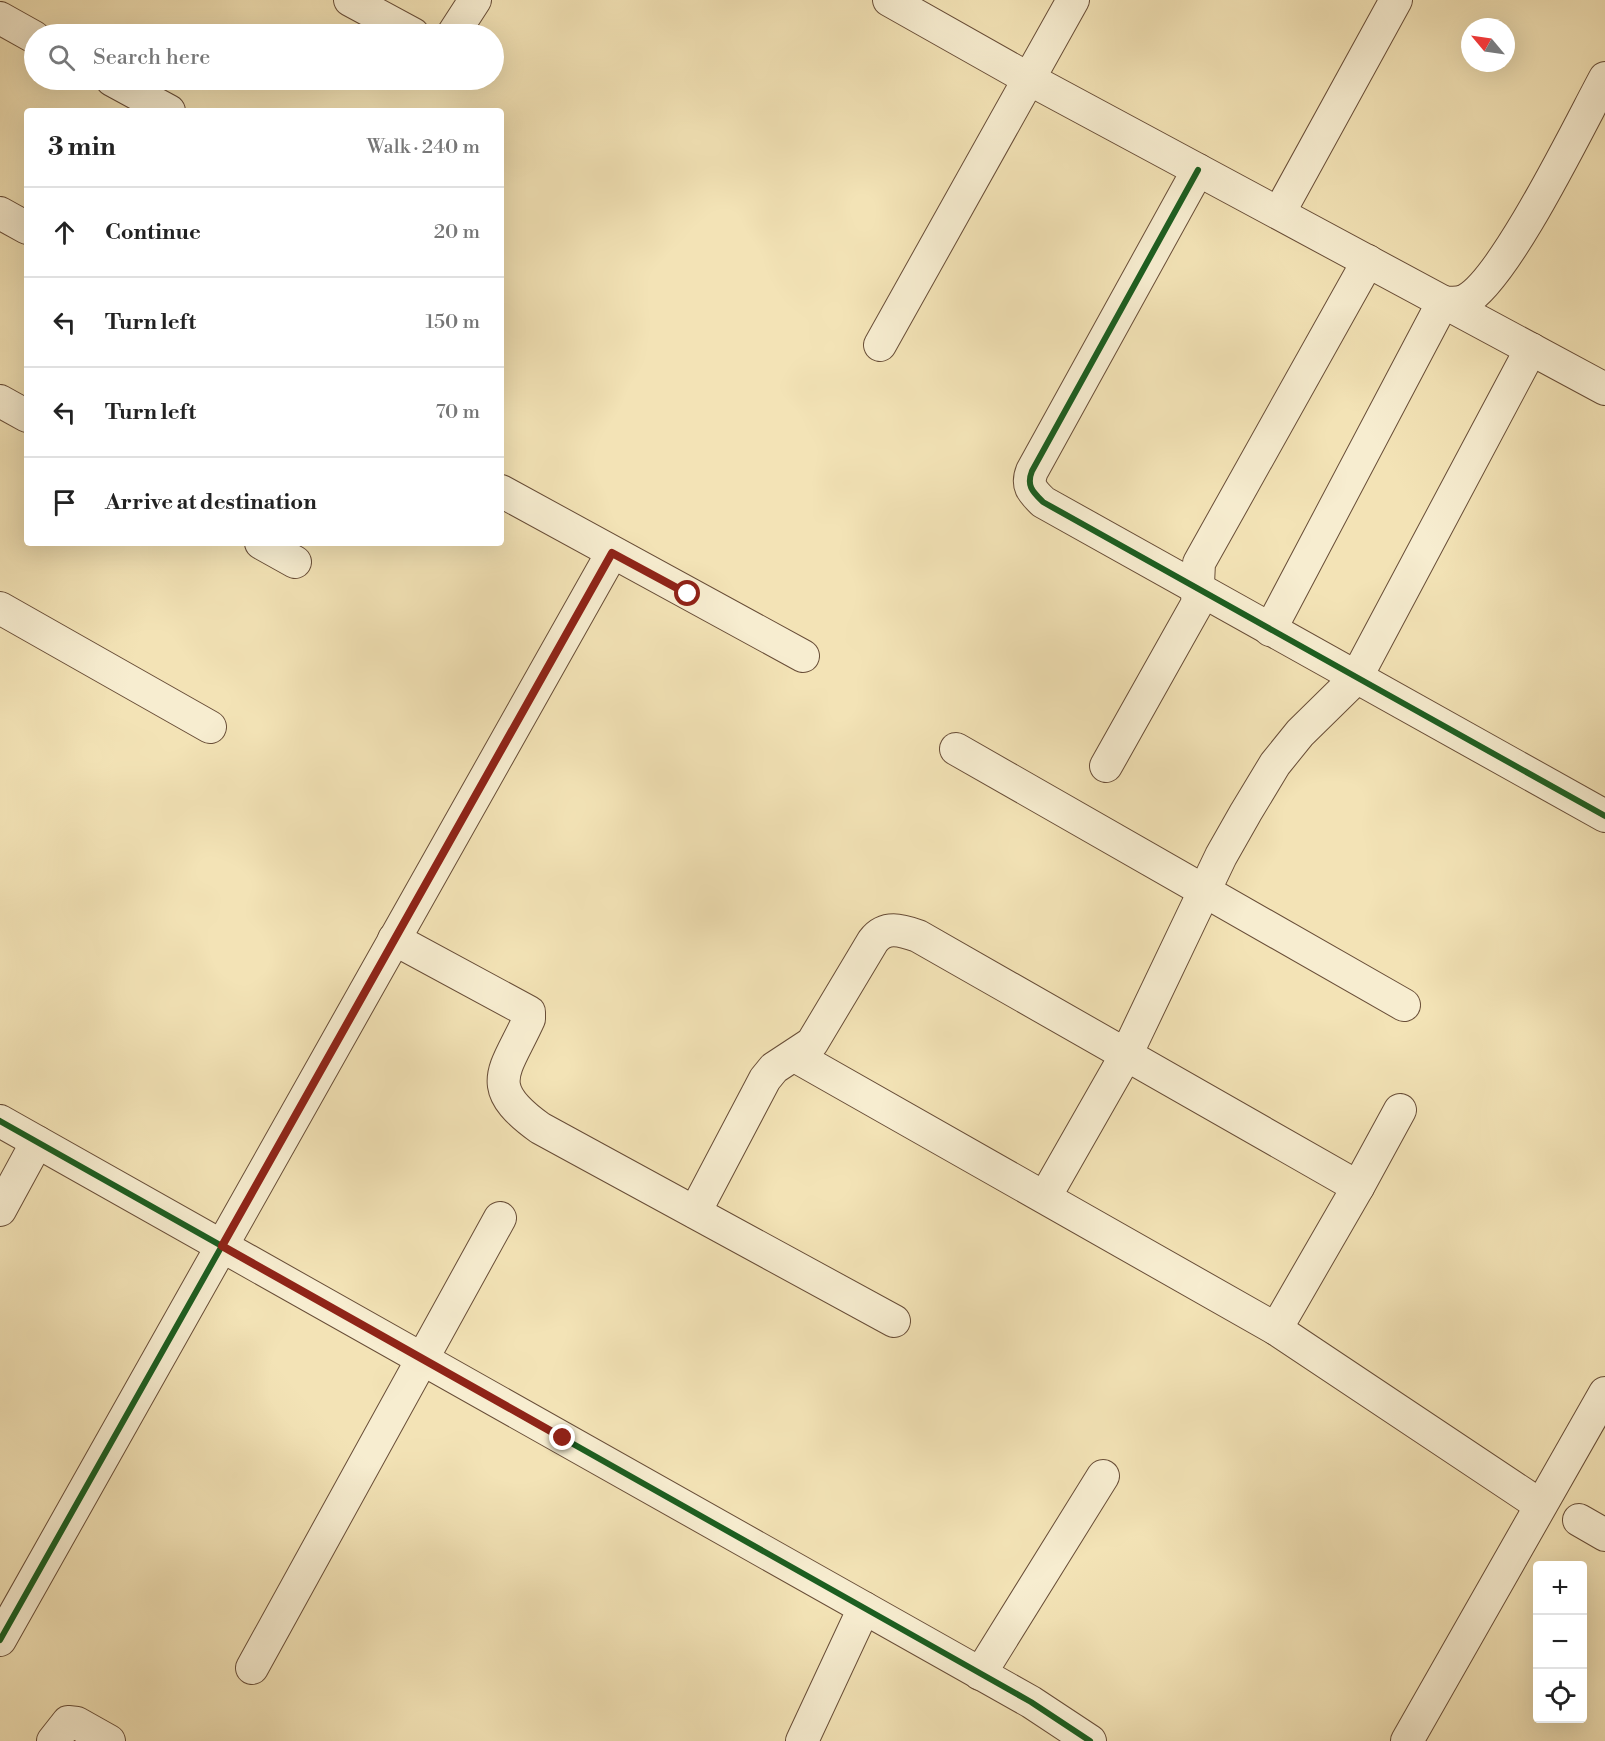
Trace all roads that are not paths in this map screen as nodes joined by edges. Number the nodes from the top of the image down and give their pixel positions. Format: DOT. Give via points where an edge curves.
graph roads {
  1 [pos="350,0"];
  2 [pos="475,0"];
  3 [pos="890,0"];
  4 [pos="1073,0"];
  5 [pos="1395,0"];
  6 [pos="0,18"];
  7 [pos="394,24"];
  8 [pos="459,24"];
  9 [pos="24,31"];
  10 [pos="1605,78"];
  11 [pos="1029,79"];
  12 [pos="130,90"];
  13 [pos="163,108"];
  14 [pos="1198,170"];
  15 [pos="0,213"];
  16 [pos="1279,213"];
  17 [pos="24,226"];
  18 [pos="1368,261"];
  19 [pos="1443,302"];
  20 [pos="880,345"];
  21 [pos="1531,349"];
  22 [pos="1605,389"];
  23 [pos="0,401"];
  24 [pos="24,414"];
  25 [pos="504,493"];
  26 [pos="266,546"];
  27 [pos="612,553"];
  28 [pos="295,562"];
  29 [pos="1199,590"];
  30 [pos="0,608"];
  31 [pos="1270,630"];
  32 [pos="803,656"];
  33 [pos="1356,678"];
  34 [pos="210,727"];
  35 [pos="956,749"];
  36 [pos="1106,766"];
  37 [pos="1605,816"];
  38 [pos="1205,891"];
  39 [pos="394,939"];
  40 [pos="1404,1005"];
  41 [pos="1126,1054"];
  42 [pos="795,1056"];
  43 [pos="1400,1110"];
  44 [pos="0,1121"];
  45 [pos="37,1142"];
  46 [pos="1358,1188"];
  47 [pos="1045,1197"];
  48 [pos="0,1210"];
  49 [pos="695,1212"];
  50 [pos="500,1218"];
  51 [pos="222,1246"];
  52 [pos="894,1321"];
  53 [pos="1276,1329"];
  54 [pos="423,1359"];
  55 [pos="1605,1393"];
  56 [pos="1103,1476"];
  57 [pos="1540,1504"];
  58 [pos="864,1608"];
  59 [pos="0,1640"];
  60 [pos="252,1668"];
  61 [pos="981,1674"];
  62 [pos="53,1741"];
  63 [pos="109,1741"];
  64 [pos="802,1741"];
  65 [pos="1090,1741"];
  66 [pos="1407,1741"];
  1 -- 7 [label="street"];
  2 -- 8 [label="street"];
  3 -- 11 [label="street"];
  4 -- 11 [label="street"];
  5 -- 16 [label="street"];
  6 -- 9 [label="street"];
  10 -- 19 [label="street" via="1495,269 1480,289 1466,299"];
  11 -- 14 [label="street"];
  11 -- 20 [label="street"];
  12 -- 13 [label="street"];
  14 -- 16 [label="street"];
  14 -- 29 [label="street" via="1029,478 1031,490 1043,502"];
  15 -- 17 [label="street"];
  16 -- 18 [label="street"];
  18 -- 19 [label="street"];
  18 -- 29 [label="street" via="1199,563"];
  19 -- 21 [label="street"];
  19 -- 31 [label="street"];
  21 -- 22 [label="street"];
  21 -- 33 [label="street"];
  23 -- 24 [label="street"];
  25 -- 27 [label="street"];
  26 -- 28 [label="street"];
  27 -- 32 [label="street"];
  27 -- 39 [label="street"];
  29 -- 31 [label="street"];
  29 -- 36 [label="street" via="1197,604"];
  30 -- 34 [label="street"];
  31 -- 33 [label="street"];
  33 -- 37 [label="street"];
  33 -- 38 [label="street" via="1300,733 1275,764"];
  35 -- 38 [label="street"];
  38 -- 40 [label="street"];
  38 -- 41 [label="street"];
  39 -- 49 [label="street" via="529,1012 502,1072 505,1093 522,1114 540,1128"];
  39 -- 51 [label="street"];
  41 -- 42 [label="street" via="918,936 895,930 878,934 830,1017 812,1043"];
  41 -- 46 [label="street"];
  41 -- 47 [label="street"];
  42 -- 47 [label="street"];
  42 -- 49 [label="street" via="765,1078"];
  43 -- 46 [label="street"];
  44 -- 45 [label="street"];
  45 -- 48 [label="street"];
  45 -- 51 [label="street"];
  46 -- 53 [label="street"];
  47 -- 53 [label="street"];
  49 -- 52 [label="street"];
  50 -- 54 [label="street"];
  51 -- 54 [label="street"];
  51 -- 59 [label="street"];
  53 -- 57 [label="street"];
  54 -- 58 [label="street"];
  54 -- 60 [label="street"];
  55 -- 57 [label="street"];
  56 -- 61 [label="street"];
  57 -- 66 [label="street"];
  58 -- 61 [label="street"];
  58 -- 64 [label="street"];
  61 -- 65 [label="street"];
  62 -- 63 [label="street" via="68,1722"];
}
